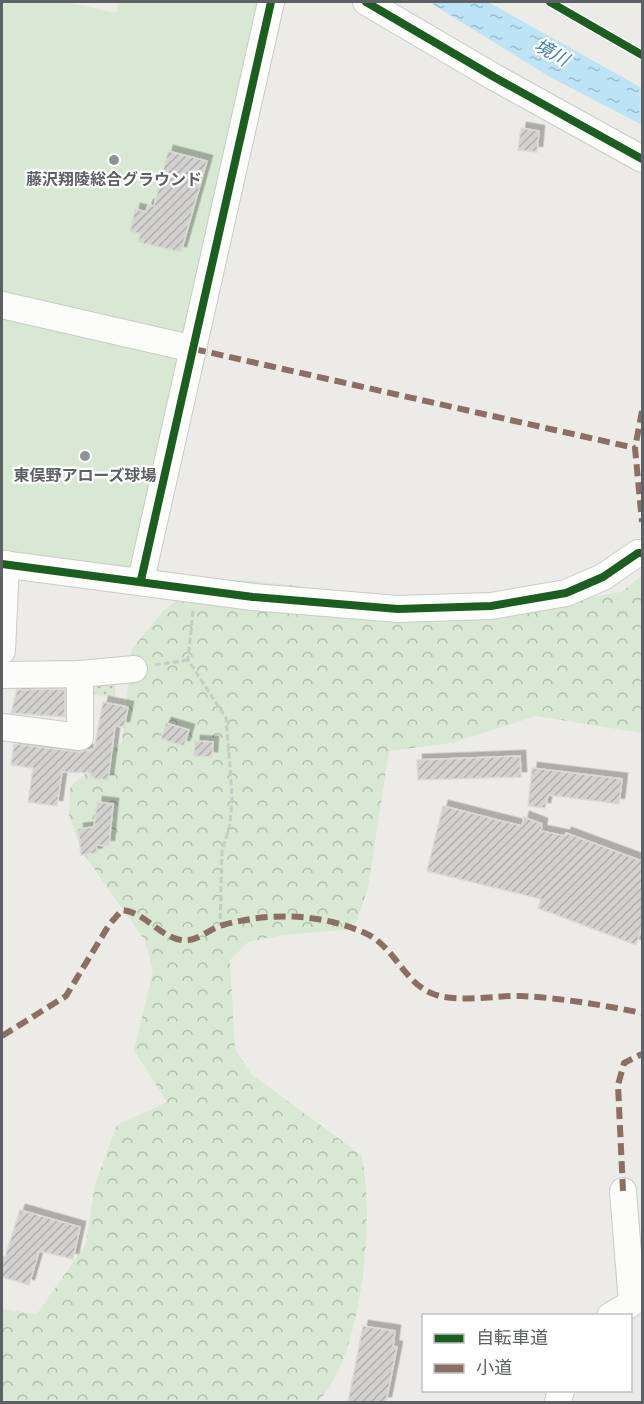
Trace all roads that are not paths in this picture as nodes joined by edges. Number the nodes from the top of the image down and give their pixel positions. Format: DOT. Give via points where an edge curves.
graph roads {
  1 [pos="272,2"];
  2 [pos="366,2"];
  3 [pos="642,159"];
  4 [pos="2,305"];
  5 [pos="194,348"];
  6 [pos="642,553"];
  7 [pos="4,564"];
  8 [pos="141,580"];
  9 [pos="2,651"];
  10 [pos="134,669"];
  11 [pos="80,674"];
  12 [pos="2,675"];
  13 [pos="2,727"];
  14 [pos="623,1191"];
  15 [pos="613,1314"];
  1 -- 5 [label="street"];
  2 -- 3 [label="street"];
  4 -- 5 [label="street"];
  5 -- 8 [label="street"];
  6 -- 8 [label="street" via="603,578 566,593 462,608 398,609 253,597"];
  7 -- 8 [label="street"];
  7 -- 9 [label="street"];
  10 -- 11 [label="street"];
  11 -- 12 [label="street"];
  11 -- 13 [label="street" via="80,737"];
  14 -- 15 [label="street" via="632,1303"];
}
